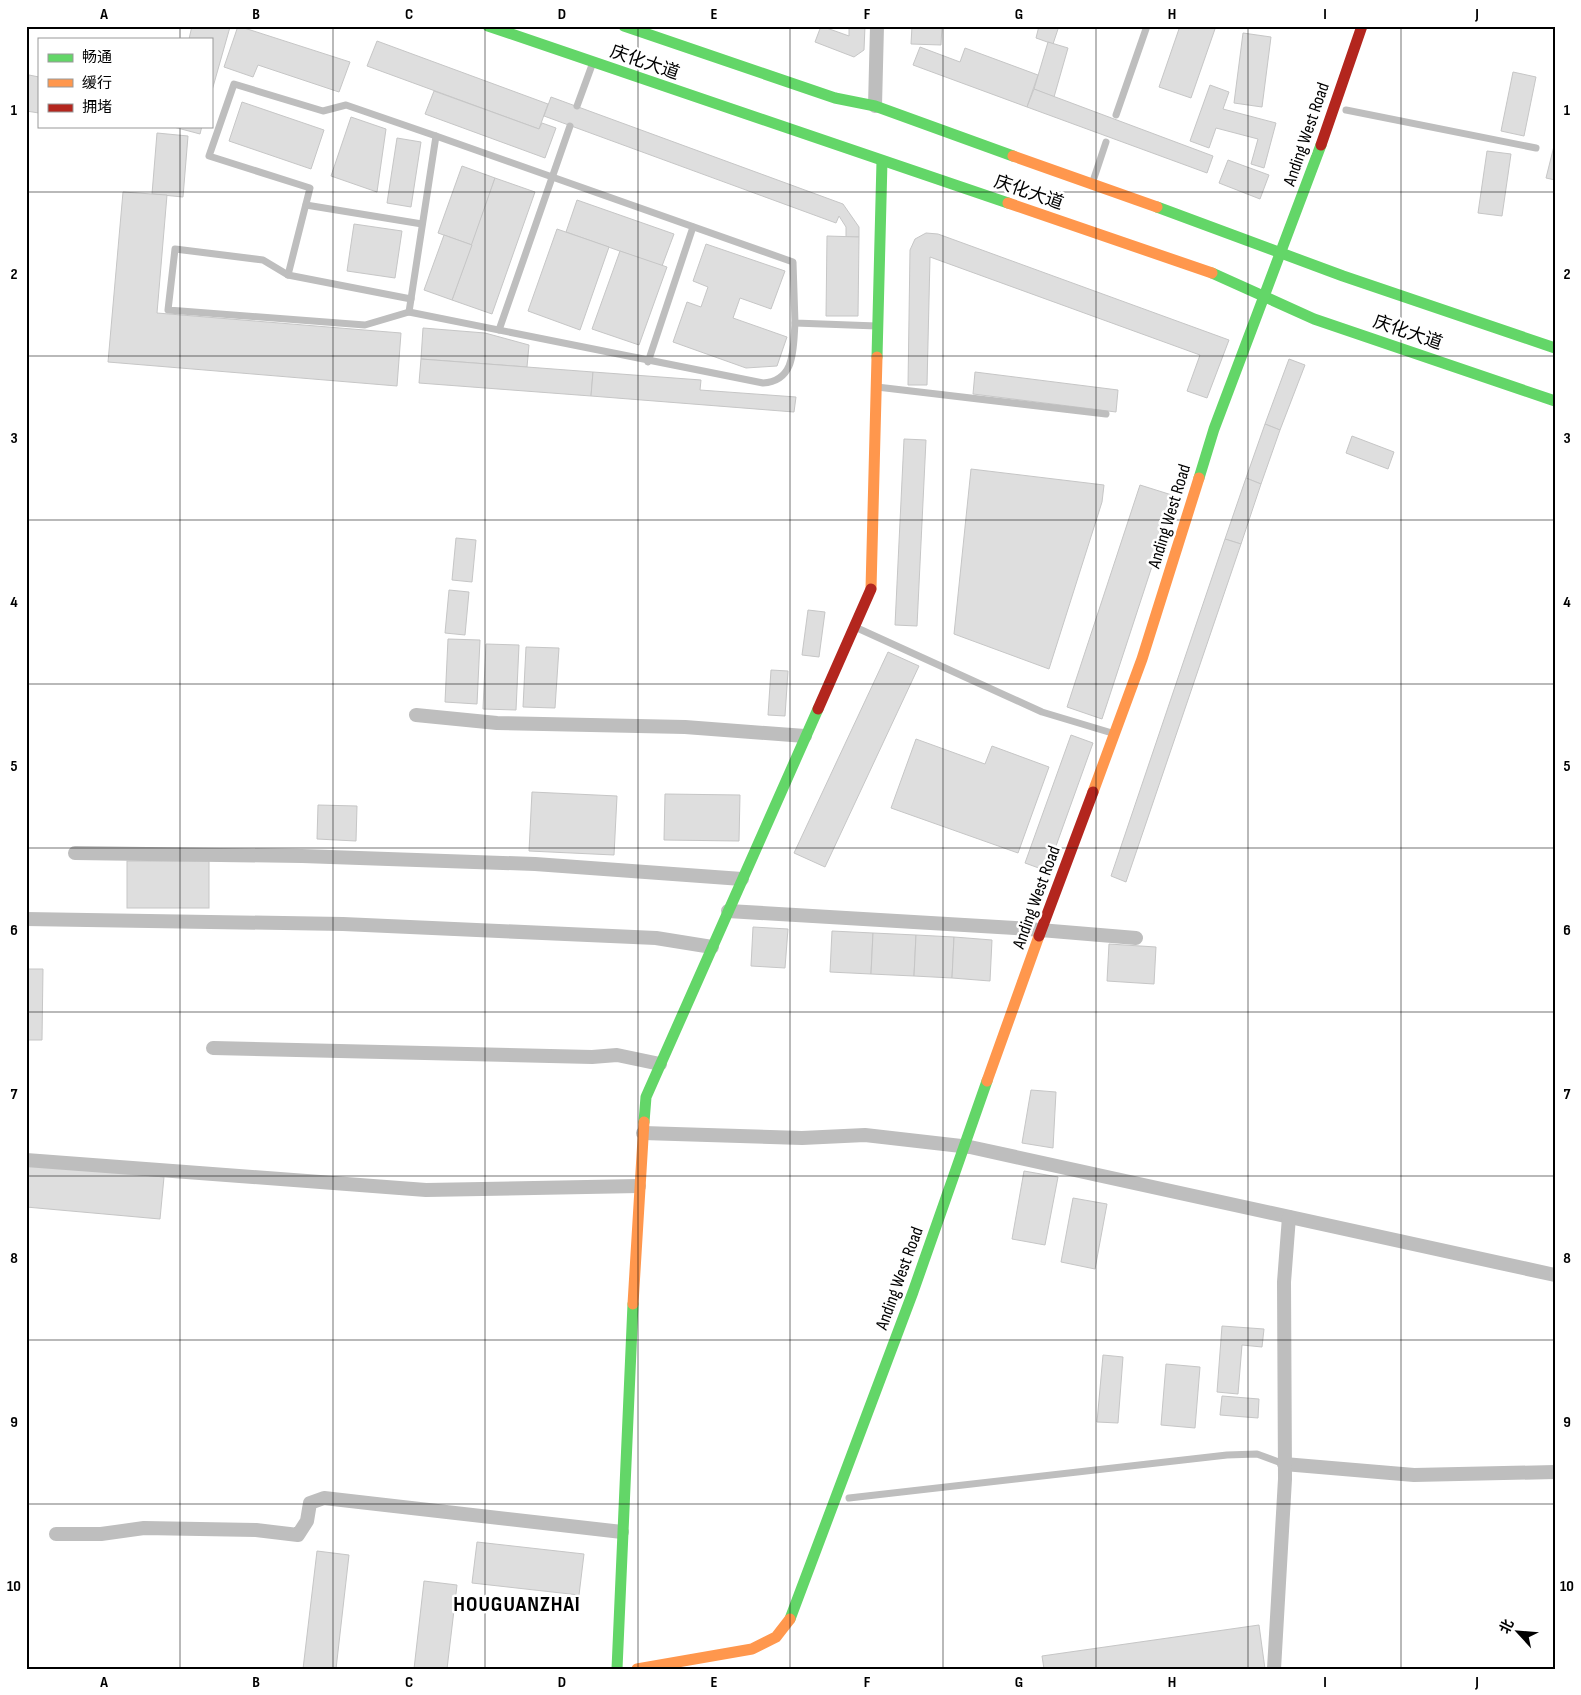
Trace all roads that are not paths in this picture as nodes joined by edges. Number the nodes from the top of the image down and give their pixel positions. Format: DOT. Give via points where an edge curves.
graph roads {
  1 [pos="488,26"];
  2 [pos="624,26"];
  3 [pos="878,26"];
  4 [pos="1146,26"];
  5 [pos="1362,26"];
  6 [pos="592,63"];
  7 [pos="1348,105"];
  8 [pos="577,106"];
  9 [pos="875,106"];
  10 [pos="1116,115"];
  11 [pos="570,126"];
  12 [pos="436,136"];
  13 [pos="1106,142"];
  14 [pos="1536,148"];
  15 [pos="1330,156"];
  16 [pos="882,161"];
  17 [pos="552,178"];
  18 [pos="1092,184"];
  19 [pos="306,205"];
  20 [pos="422,224"];
  21 [pos="693,227"];
  22 [pos="1281,252"];
  23 [pos="288,275"];
  24 [pos="1265,296"];
  25 [pos="1277,297"];
  26 [pos="411,299"];
  27 [pos="409,312"];
  28 [pos="1270,316"];
  29 [pos="795,323"];
  30 [pos="878,326"];
  31 [pos="499,330"];
  32 [pos="1555,348"];
  33 [pos="648,362"];
  34 [pos="876,387"];
  35 [pos="1239,397"];
  36 [pos="1555,401"];
  37 [pos="1106,414"];
  38 [pos="854,626"];
  39 [pos="1162,635"];
  40 [pos="416,715"];
  41 [pos="1115,734"];
  42 [pos="805,736"];
  43 [pos="1108,785"];
  44 [pos="1098,812"];
  45 [pos="75,852"];
  46 [pos="742,879"];
  47 [pos="728,912"];
  48 [pos="26,919"];
  49 [pos="1051,931"];
  50 [pos="1136,938"];
  51 [pos="712,947"];
  52 [pos="1037,976"];
  53 [pos="213,1048"];
  54 [pos="660,1064"];
  55 [pos="643,1133"];
  56 [pos="970,1148"];
  57 [pos="26,1160"];
  58 [pos="639,1186"];
  59 [pos="1289,1217"];
  60 [pos="1555,1275"];
  61 [pos="879,1416"];
  62 [pos="1284,1464"];
  63 [pos="1555,1472"];
  64 [pos="849,1498"];
  65 [pos="622,1532"];
  66 [pos="56,1534"];
  67 [pos="759,1659"];
  68 [pos="617,1669"];
  69 [pos="636,1669"];
  70 [pos="706,1669"];
  71 [pos="1274,1669"];
  1 -- 6 [label="main road, 庆化大道"];
  2 -- 9 [label="main road, 庆化大道" via="835,98"];
  3 -- 9 [label="street"];
  4 -- 10 [label="lane"];
  5 -- 22 [label="main road, Anding West Road"];
  6 -- 8 [label="lane"];
  6 -- 16 [label="main road, 庆化大道"];
  7 -- 14 [label="lane"];
  7 -- 15 [label="main road, Anding West Road"];
  9 -- 18 [label="main road, 庆化大道"];
  11 -- 17 [label="lane"];
  12 -- 17 [label="lane"];
  12 -- 19 [label="lane" via="346,105 323,111 234,84 209,156 310,188"];
  12 -- 20 [label="lane"];
  13 -- 18 [label="lane"];
  16 -- 24 [label="main road, 庆化大道" via="1221,276"];
  16 -- 30 [label="main road"];
  17 -- 21 [label="lane"];
  17 -- 31 [label="lane"];
  18 -- 22 [label="main road, 庆化大道"];
  19 -- 20 [label="lane"];
  19 -- 23 [label="lane"];
  20 -- 26 [label="lane"];
  21 -- 29 [label="lane" via="793,262"];
  21 -- 33 [label="lane"];
  22 -- 24 [label="main road, Anding West Road"];
  22 -- 32 [label="main road, 庆化大道"];
  23 -- 26 [label="lane"];
  23 -- 27 [label="lane" via="263,260 175,249 168,310 365,325"];
  24 -- 25 [label="main road, 庆化大道"];
  24 -- 41 [label="main road, Anding West Road" via="1214,429 1142,659"];
  25 -- 28 [label="main road"];
  25 -- 36 [label="main road, 庆化大道" via="1314,319"];
  26 -- 27 [label="lane"];
  27 -- 31 [label="lane"];
  29 -- 30 [label="lane"];
  29 -- 33 [label="lane" via="791,366 787,373 772,383"];
  30 -- 34 [label="main road"];
  31 -- 33 [label="lane"];
  34 -- 37 [label="lane"];
  34 -- 38 [label="main road" via="872,586"];
  35 -- 39 [label="main road, Anding West Road"];
  38 -- 41 [label="lane" via="1042,712"];
  38 -- 42 [label="main road"];
  40 -- 42 [label="street" via="497,723 685,727"];
  41 -- 49 [label="main road, Anding West Road"];
  42 -- 46 [label="main road"];
  43 -- 44 [label="main road"];
  45 -- 46 [label="street" via="535,864"];
  46 -- 47 [label="main road"];
  47 -- 49 [label="street"];
  47 -- 51 [label="main road"];
  48 -- 51 [label="street" via="343,924 656,938"];
  49 -- 50 [label="street"];
  49 -- 56 [label="main road, Anding West Road"];
  51 -- 54 [label="main road"];
  52 -- 56 [label="main road, Anding West Road"];
  53 -- 54 [label="street" via="617,1055"];
  54 -- 55 [label="main road" via="646,1097"];
  55 -- 56 [label="street" via="802,1138 864,1135"];
  55 -- 58 [label="main road"];
  56 -- 59 [label="street"];
  56 -- 61 [label="main road, Anding West Road"];
  56 -- 69 [label="main road, Anding West Road" via="788,1624 780,1635 752,1649"];
  57 -- 58 [label="street" via="426,1190"];
  58 -- 65 [label="main road"];
  59 -- 60 [label="street"];
  59 -- 62 [label="street" via="1284,1282"];
  62 -- 63 [label="street" via="1414,1475"];
  62 -- 64 [label="lane" via="1258,1454 1227,1455"];
  62 -- 71 [label="street"];
  65 -- 66 [label="street" via="324,1498 310,1503 307,1521 298,1535 256,1530 144,1528 101,1534"];
  65 -- 68 [label="main road"];
  67 -- 70 [label="main road"];
}
